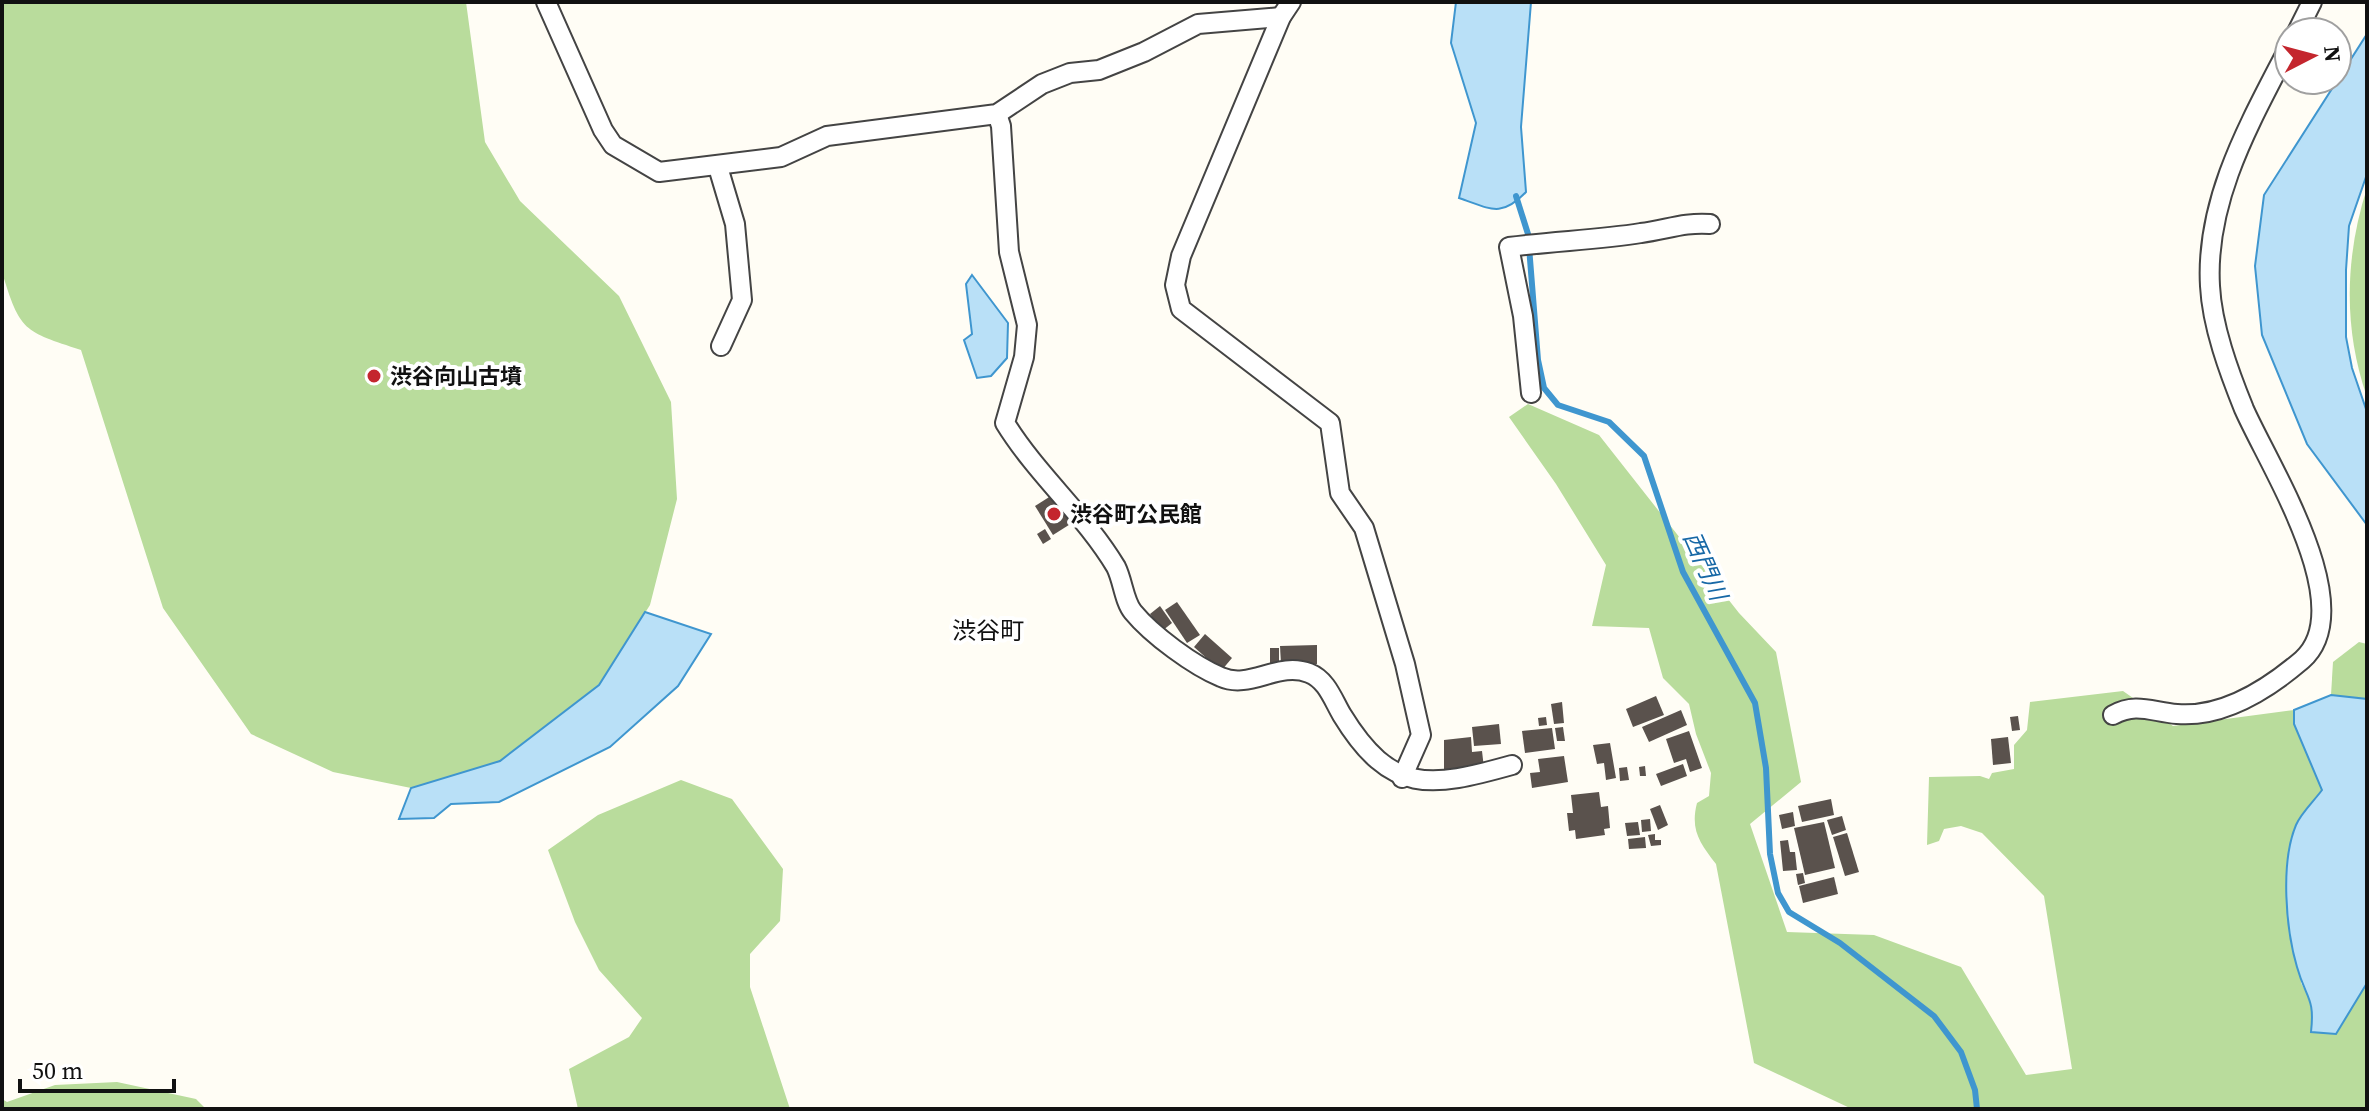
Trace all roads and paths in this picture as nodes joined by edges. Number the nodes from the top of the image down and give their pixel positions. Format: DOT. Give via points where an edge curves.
graph roads {
  1 [pos="546,2"];
  2 [pos="1286,10"];
  3 [pos="2273,78"];
  4 [pos="997,114"];
  5 [pos="718,167"];
  6 [pos="1710,224"];
  7 [pos="721,346"];
  8 [pos="1531,393"];
  9 [pos="2113,715"];
  10 [pos="1512,765"];
  11 [pos="1402,778"];
  1 -- 5 [label="street" via="613,145 659,172"];
  2 -- 4 [label="street" via="1198,24 1099,70 1070,73 1042,84"];
  2 -- 11 [label="street" via="1181,256 1175,285 1181,309 1330,423 1340,493 1364,528 1421,735"];
  3 -- 9 [label="street" via="2237,149 2217,213 2210,287 2224,354 2243,406 2314,561 2322,629 2304,658 2235,705 2178,714 2127,707"];
  4 -- 5 [label="street" via="827,136 781,157"];
  4 -- 11 [label="street" via="1009,252 1027,325 1024,357 1005,423 1023,453 1050,479 1117,569 1132,611 1180,652 1236,682 1286,670 1309,673 1324,683 1368,752"];
  5 -- 7 [label="street" via="735,224 742,300"];
  6 -- 8 [label="street" via="1683,222 1643,233 1509,247"];
  10 -- 11 [label="street" via="1474,776"];
}
